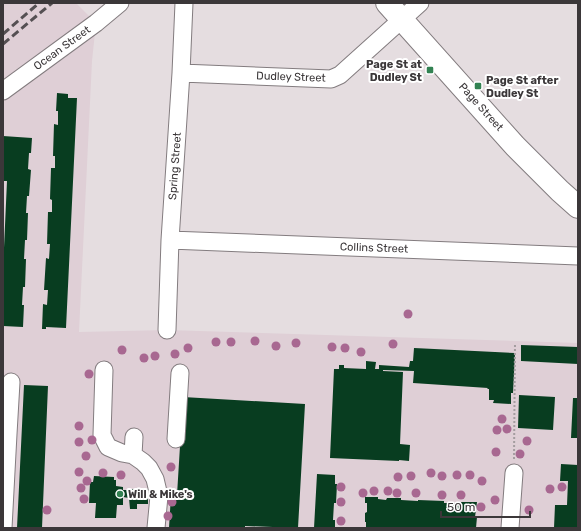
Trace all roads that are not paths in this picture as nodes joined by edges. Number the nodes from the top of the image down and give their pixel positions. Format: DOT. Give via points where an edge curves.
graph roads {
  1 [pos="120,3"];
  2 [pos="184,3"];
  3 [pos="387,3"];
  4 [pos="420,3"];
  5 [pos="401,19"];
  6 [pos="182,73"];
  7 [pos="3,91"];
  8 [pos="578,207"];
  9 [pos="170,240"];
  10 [pos="578,256"];
  11 [pos="167,330"];
  12 [pos="104,370"];
  13 [pos="180,373"];
  14 [pos="11,382"];
  15 [pos="6,434"];
  16 [pos="134,437"];
  17 [pos="176,439"];
  18 [pos="133,455"];
  19 [pos="514,473"];
  20 [pos="3,528"];
  21 [pos="156,528"];
  22 [pos="510,528"];
  1 -- 7 [label="street, Ocean Street"];
  2 -- 6 [label="street, Spring Street"];
  3 -- 5 [label="main road, Page Street"];
  4 -- 5 [label="street, Dudley Street"];
  5 -- 6 [label="street, Dudley Street" via="340,74 331,79"];
  5 -- 8 [label="main road, Page Street" via="515,146"];
  6 -- 9 [label="street, Spring Street"];
  9 -- 10 [label="street, Collins Street"];
  9 -- 11 [label="street, Spring Street"];
  12 -- 18 [label="street" via="102,435 108,447"];
  13 -- 17 [label="street"];
  14 -- 15 [label="street"];
  15 -- 20 [label="street"];
  16 -- 18 [label="street"];
  18 -- 21 [label="street" via="149,468 155,479 159,496"];
  19 -- 22 [label="street"];
}
